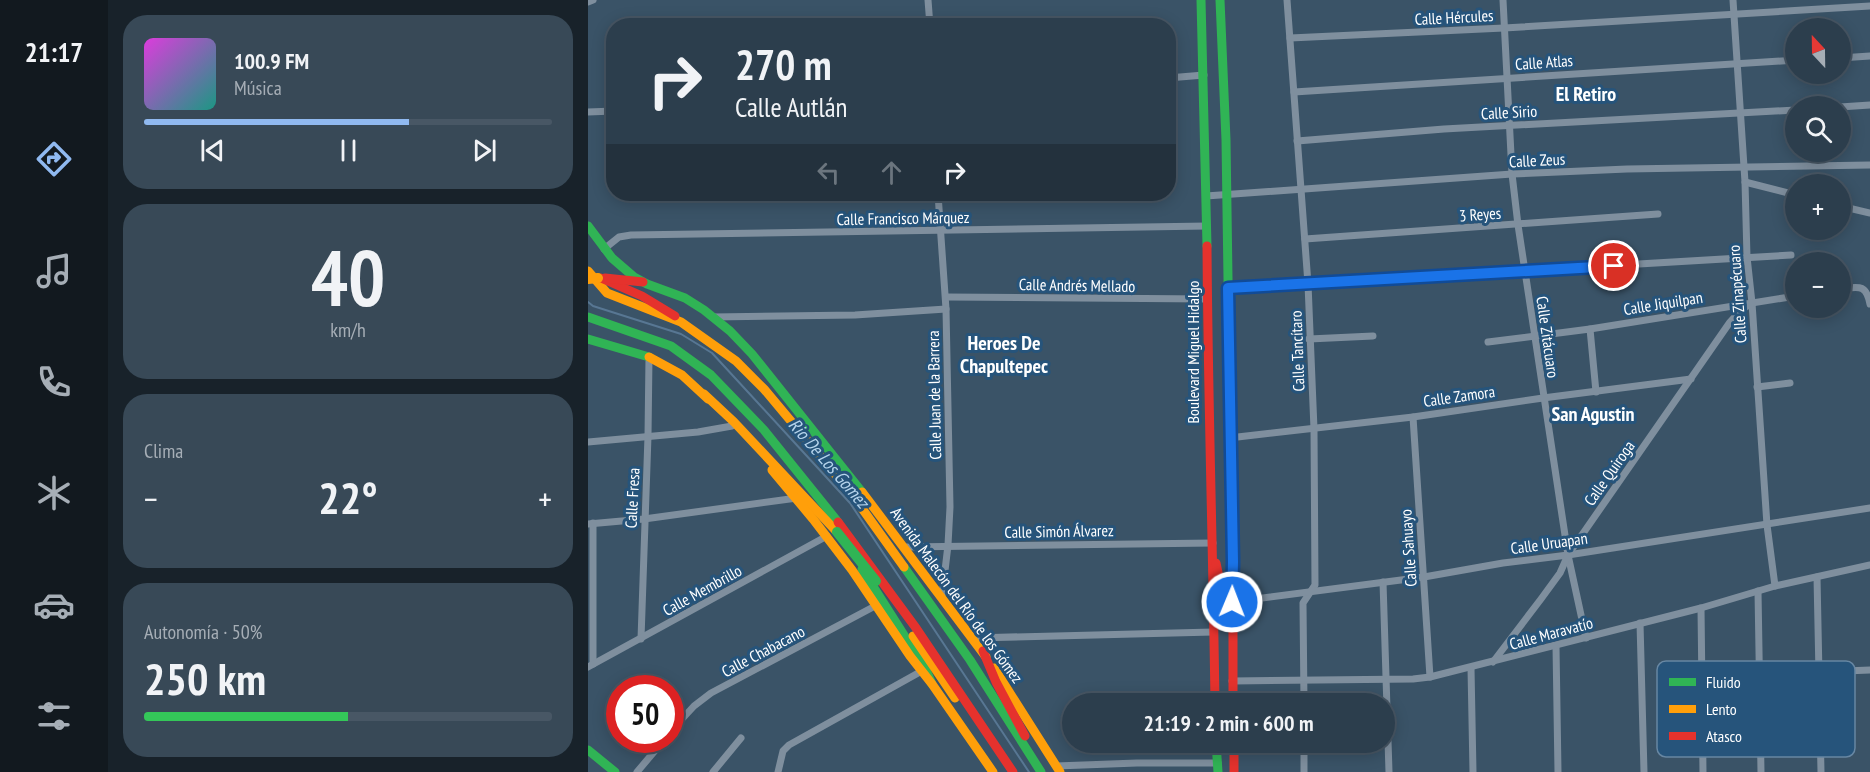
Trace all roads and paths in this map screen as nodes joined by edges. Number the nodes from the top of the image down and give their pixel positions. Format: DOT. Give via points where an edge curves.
graph roads {
  1 [pos="593,0"];
  2 [pos="928,0"];
  3 [pos="1201,0"];
  4 [pos="1220,0"];
  5 [pos="1287,0"];
  6 [pos="1503,0"];
  7 [pos="1733,0"];
  8 [pos="588,2"];
  9 [pos="1870,6"];
  10 [pos="1734,13"];
  11 [pos="929,18"];
  12 [pos="1504,28"];
  13 [pos="1290,38"];
  14 [pos="1870,56"];
  15 [pos="1851,57"];
  16 [pos="1785,60"];
  17 [pos="1737,62"];
  18 [pos="1204,75"];
  19 [pos="1176,77"];
  20 [pos="1507,78"];
  21 [pos="1294,92"];
  22 [pos="1870,105"];
  23 [pos="1851,106"];
  24 [pos="606,111"];
  25 [pos="1785,111"];
  26 [pos="588,112"];
  27 [pos="1740,113"];
  28 [pos="1509,126"];
  29 [pos="1297,141"];
  30 [pos="1870,165"];
  31 [pos="1743,166"];
  32 [pos="1512,174"];
  33 [pos="1744,182"];
  34 [pos="1301,188"];
  35 [pos="1785,192"];
  36 [pos="1206,196"];
  37 [pos="1226,196"];
  38 [pos="938,201"];
  39 [pos="1851,209"];
  40 [pos="1870,213"];
  41 [pos="1658,214"];
  42 [pos="1518,225"];
  43 [pos="588,226"];
  44 [pos="1207,226"];
  45 [pos="940,231"];
  46 [pos="1305,239"];
  47 [pos="604,249"];
  48 [pos="1785,255"];
  49 [pos="1747,257"];
  50 [pos="588,271"];
  51 [pos="1526,272"];
  52 [pos="596,278"];
  53 [pos="643,282"];
  54 [pos="1308,284"];
  55 [pos="1228,288"];
  56 [pos="1851,288"];
  57 [pos="946,297"];
  58 [pos="1785,298"];
  59 [pos="1208,299"];
  60 [pos="1752,303"];
  61 [pos="1870,304"];
  62 [pos="946,309"];
  63 [pos="588,317"];
  64 [pos="713,317"];
  65 [pos="681,322"];
  66 [pos="1590,328"];
  67 [pos="1535,335"];
  68 [pos="1373,336"];
  69 [pos="588,339"];
  70 [pos="1309,339"];
  71 [pos="1488,342"];
  72 [pos="649,357"];
  73 [pos="1691,379"];
  74 [pos="1790,383"];
  75 [pos="1757,387"];
  76 [pos="1596,392"];
  77 [pos="704,394"];
  78 [pos="1543,398"];
  79 [pos="1413,417"];
  80 [pos="732,426"];
  81 [pos="1314,429"];
  82 [pos="648,435"];
  83 [pos="1229,438"];
  84 [pos="588,442"];
  85 [pos="797,498"];
  86 [pos="1870,508"];
  87 [pos="831,511"];
  88 [pos="644,519"];
  89 [pos="591,524"];
  90 [pos="1767,525"];
  91 [pos="832,534"];
  92 [pos="948,545"];
  93 [pos="906,547"];
  94 [pos="1213,547"];
  95 [pos="1568,555"];
  96 [pos="1870,565"];
  97 [pos="1424,577"];
  98 [pos="1817,577"];
  99 [pos="1383,582"];
  100 [pos="1775,586"];
  101 [pos="1758,591"];
  102 [pos="1311,592"];
  103 [pos="942,596"];
  104 [pos="1232,602"];
  105 [pos="877,605"];
  106 [pos="1701,608"];
  107 [pos="1640,623"];
  108 [pos="1213,632"];
  109 [pos="973,638"];
  110 [pos="1586,638"];
  111 [pos="641,639"];
  112 [pos="1556,646"];
  113 [pos="982,651"];
  114 [pos="1702,661"];
  115 [pos="1759,661"];
  116 [pos="1820,661"];
  117 [pos="1493,663"];
  118 [pos="591,666"];
  119 [pos="1471,668"];
  120 [pos="1870,670"];
  121 [pos="1855,671"];
  122 [pos="920,672"];
  123 [pos="1430,677"];
  124 [pos="1386,679"];
  125 [pos="1232,681"];
  126 [pos="1304,681"];
  127 [pos="932,684"];
  128 [pos="1215,693"];
  129 [pos="1233,693"];
  130 [pos="1304,693"];
  131 [pos="684,717"];
  132 [pos="741,738"];
  133 [pos="993,741"];
  134 [pos="588,750"];
  135 [pos="653,753"];
  136 [pos="1234,753"];
  137 [pos="1304,753"];
  138 [pos="1703,757"];
  139 [pos="1761,757"];
  140 [pos="1820,757"];
  141 [pos="1218,767"];
  142 [pos="1039,768"];
  143 [pos="1058,769"];
  144 [pos="615,772"];
  145 [pos="637,772"];
  146 [pos="713,772"];
  147 [pos="778,772"];
  148 [pos="993,772"];
  149 [pos="1013,772"];
  150 [pos="1234,772"];
  151 [pos="1304,772"];
  152 [pos="1389,772"];
  153 [pos="1473,772"];
  154 [pos="1558,772"];
  155 [pos="1644,772"];
  156 [pos="1703,772"];
  157 [pos="1761,772"];
  158 [pos="1821,772"];
  1 -- 8 [label="street"];
  2 -- 11 [label="street"];
  3 -- 18 [label="main road, Boulevard Miguel Hidalgo"];
  4 -- 37 [label="main road"];
  5 -- 13 [label="street, Calle Tancítaro"];
  6 -- 12 [label="street, Calle Zitácuaro"];
  7 -- 10 [label="street, Calle Zinapécuaro"];
  9 -- 10 [label="street, Calle Hércules"];
  10 -- 12 [label="street, Calle Hércules"];
  10 -- 17 [label="street, Calle Zinapécuaro"];
  12 -- 13 [label="street, Calle Hércules"];
  12 -- 20 [label="street, Calle Zitácuaro"];
  13 -- 21 [label="street, Calle Tancítaro"];
  14 -- 15 [label="street"];
  16 -- 17 [label="street, Calle Atlas"];
  17 -- 20 [label="street, Calle Atlas"];
  17 -- 27 [label="street, Calle Zinapécuaro"];
  18 -- 19 [label="street"];
  18 -- 36 [label="main road, Boulevard Miguel Hidalgo"];
  20 -- 21 [label="street, Calle Atlas"];
  20 -- 28 [label="street, Calle Zitácuaro"];
  21 -- 29 [label="street, Calle Tancítaro"];
  22 -- 23 [label="street"];
  24 -- 26 [label="street"];
  25 -- 27 [label="street, Calle Sirio"];
  27 -- 28 [label="street, Calle Sirio"];
  27 -- 31 [label="street, Calle Zinapécuaro"];
  28 -- 29 [label="street, Calle Sirio"];
  28 -- 32 [label="street, Calle Zitácuaro"];
  29 -- 34 [label="street, Calle Tancítaro"];
  30 -- 31 [label="street, Calle Zeus"];
  31 -- 32 [label="street, Calle Zeus"];
  31 -- 33 [label="street, Calle Zinapécuaro"];
  32 -- 34 [label="street, Calle Zeus"];
  32 -- 42 [label="street, Calle Zitácuaro"];
  33 -- 35 [label="street"];
  33 -- 49 [label="street, Calle Zinapécuaro"];
  34 -- 37 [label="street, Calle Zeus"];
  34 -- 46 [label="street, Calle Tancítaro"];
  36 -- 37 [label="street, Calle Zeus"];
  36 -- 44 [label="main road, Boulevard Miguel Hidalgo"];
  37 -- 55 [label="main road"];
  38 -- 45 [label="street, Calle Juan de la Barrera"];
  39 -- 40 [label="street"];
  41 -- 42 [label="street, 3 Reyes"];
  42 -- 46 [label="street, 3 Reyes"];
  42 -- 51 [label="street, Calle Zitácuaro"];
  43 -- 47 [label="main road, Avenida Malecón del Río de los Gómez"];
  44 -- 45 [label="street, Calle Francisco Márquez"];
  44 -- 59 [label="main road, Boulevard Miguel Hidalgo"];
  45 -- 47 [label="street, Calle Francisco Márquez" via="625,236"];
  45 -- 57 [label="street, Calle Juan de la Barrera"];
  46 -- 54 [label="street, Calle Tancítaro"];
  47 -- 53 [label="main road, Avenida Malecón del Río de los Gómez"];
  48 -- 49 [label="street"];
  49 -- 51 [label="street"];
  49 -- 60 [label="street, Calle Zinapécuaro"];
  50 -- 65 [label="main road, Avenida Malecón del Río de los Gómez" via="607,293"];
  51 -- 54 [label="street"];
  51 -- 67 [label="street, Calle Zitácuaro"];
  52 -- 53 [label="main road"];
  52 -- 65 [label="main road" via="656,303"];
  53 -- 64 [label="main road, Avenida Malecón del Río de los Gómez" via="686,298"];
  54 -- 55 [label="street"];
  54 -- 70 [label="street, Calle Tancítaro"];
  55 -- 83 [label="main road"];
  56 -- 61 [label="street" via="1867,292"];
  57 -- 59 [label="street, Calle Andrés Mellado"];
  57 -- 62 [label="street, Calle Juan de la Barrera"];
  58 -- 60 [label="street, Calle Jiquilpan"];
  59 -- 94 [label="main road, Boulevard Miguel Hidalgo"];
  60 -- 66 [label="street, Calle Jiquilpan"];
  60 -- 73 [label="street, Calle Quiroga" via="1730,322"];
  60 -- 75 [label="street, Calle Zinapécuaro"];
  62 -- 64 [label="street"];
  62 -- 92 [label="street, Calle Juan de la Barrera"];
  63 -- 87 [label="main road" via="671,346 698,364 766,432"];
  64 -- 93 [label="main road, Avenida Malecón del Río de los Gómez" via="758,361"];
  65 -- 142 [label="main road, Avenida Malecón del Río de los Gómez" via="736,361 764,389 851,493 970,660"];
  66 -- 67 [label="street, Calle Jiquilpan"];
  66 -- 76 [label="street"];
  67 -- 71 [label="street, Calle Jiquilpan"];
  67 -- 78 [label="street, Calle Zitácuaro"];
  68 -- 70 [label="street"];
  69 -- 72 [label="main road"];
  70 -- 81 [label="street, Calle Tancítaro"];
  72 -- 77 [label="main road" via="687,377"];
  72 -- 82 [label="street, Calle Fresa"];
  73 -- 76 [label="street, Calle Zamora"];
  73 -- 95 [label="street, Calle Quiroga"];
  74 -- 75 [label="street"];
  75 -- 90 [label="street, Calle Zinapécuaro"];
  76 -- 78 [label="street, Calle Zamora"];
  77 -- 80 [label="main road"];
  77 -- 91 [label="main road" via="734,422"];
  78 -- 79 [label="street, Calle Zamora"];
  78 -- 95 [label="street, Calle Zitácuaro"];
  79 -- 81 [label="street, Calle Zamora"];
  79 -- 97 [label="street, Calle Sahuayo"];
  80 -- 82 [label="street"];
  80 -- 85 [label="main road"];
  81 -- 83 [label="street, Calle Zamora"];
  81 -- 102 [label="street, Calle Tancítaro" via="1315,585"];
  82 -- 84 [label="street"];
  82 -- 88 [label="street, Calle Fresa"];
  83 -- 104 [label="main road"];
  85 -- 88 [label="street"];
  85 -- 91 [label="main road"];
  86 -- 90 [label="street, Calle Uruapan"];
  87 -- 127 [label="main road"];
  87 -- 133 [label="main road" via="872,564"];
  88 -- 89 [label="street"];
  88 -- 111 [label="street, Calle Fresa"];
  89 -- 118 [label="street"];
  90 -- 95 [label="street, Calle Uruapan"];
  90 -- 100 [label="street, Calle Zinapécuaro"];
  91 -- 105 [label="main road"];
  91 -- 111 [label="street, Calle Membrillo"];
  91 -- 133 [label="main road, bridge" via="876,581 962,709"];
  92 -- 93 [label="street, Calle Simón Álvarez"];
  92 -- 94 [label="street, Calle Simón Álvarez"];
  92 -- 103 [label="street, Calle Juan de la Barrera"];
  93 -- 103 [label="main road, Avenida Malecón del Río de los Gómez"];
  94 -- 104 [label="main road" via="1223,596"];
  94 -- 108 [label="main road, Boulevard Miguel Hidalgo"];
  95 -- 97 [label="street, Calle Uruapan"];
  95 -- 110 [label="street, Calle Zitácuaro"];
  95 -- 117 [label="street, Calle Quiroga" via="1560,573"];
  96 -- 98 [label="street, Calle Maravatío"];
  97 -- 99 [label="street, Calle Uruapan"];
  97 -- 123 [label="street, Calle Sahuayo"];
  98 -- 100 [label="street, Calle Maravatío"];
  98 -- 116 [label="street"];
  99 -- 102 [label="street, Calle Uruapan"];
  99 -- 124 [label="street"];
  100 -- 101 [label="street, Calle Maravatío"];
  101 -- 106 [label="street, Calle Maravatío"];
  101 -- 115 [label="street"];
  102 -- 104 [label="street, Calle Uruapan"];
  102 -- 126 [label="street, Calle Tancítaro" via="1304,603"];
  103 -- 109 [label="main road, Avenida Malecón del Río de los Gómez"];
  104 -- 125 [label="main road"];
  105 -- 122 [label="main road"];
  105 -- 131 [label="street, Calle Chabacano" via="706,697"];
  106 -- 107 [label="street, Calle Maravatío"];
  106 -- 114 [label="street"];
  107 -- 110 [label="street, Calle Maravatío"];
  107 -- 155 [label="street"];
  108 -- 109 [label="street"];
  108 -- 128 [label="main road, Boulevard Miguel Hidalgo"];
  109 -- 113 [label="main road, Avenida Malecón del Río de los Gómez"];
  110 -- 112 [label="street, Calle Maravatío"];
  111 -- 118 [label="street, Calle Membrillo"];
  112 -- 117 [label="street, Calle Maravatío"];
  112 -- 154 [label="street"];
  113 -- 142 [label="main road"];
  113 -- 143 [label="main road, Avenida Malecón del Río de los Gómez"];
  117 -- 119 [label="street, Calle Maravatío"];
  119 -- 123 [label="street, Calle Maravatío"];
  119 -- 153 [label="street"];
  120 -- 121 [label="street"];
  122 -- 127 [label="main road"];
  122 -- 147 [label="street" via="789,745 783,751"];
  123 -- 124 [label="street, Calle Maravatío"];
  124 -- 126 [label="street, Calle Maravatío"];
  124 -- 152 [label="street"];
  125 -- 126 [label="street, Calle Maravatío"];
  125 -- 129 [label="main road"];
  126 -- 130 [label="street, Calle Tancítaro"];
  127 -- 148 [label="main road"];
  132 -- 146 [label="street"];
  133 -- 149 [label="main road"];
  134 -- 144 [label="main road"];
  135 -- 145 [label="street"];
  136 -- 150 [label="main road"];
  137 -- 151 [label="street"];
  138 -- 156 [label="street"];
  139 -- 157 [label="street"];
  140 -- 158 [label="street"];
  141 -- 143 [label="street" via="1137,763"];
}
